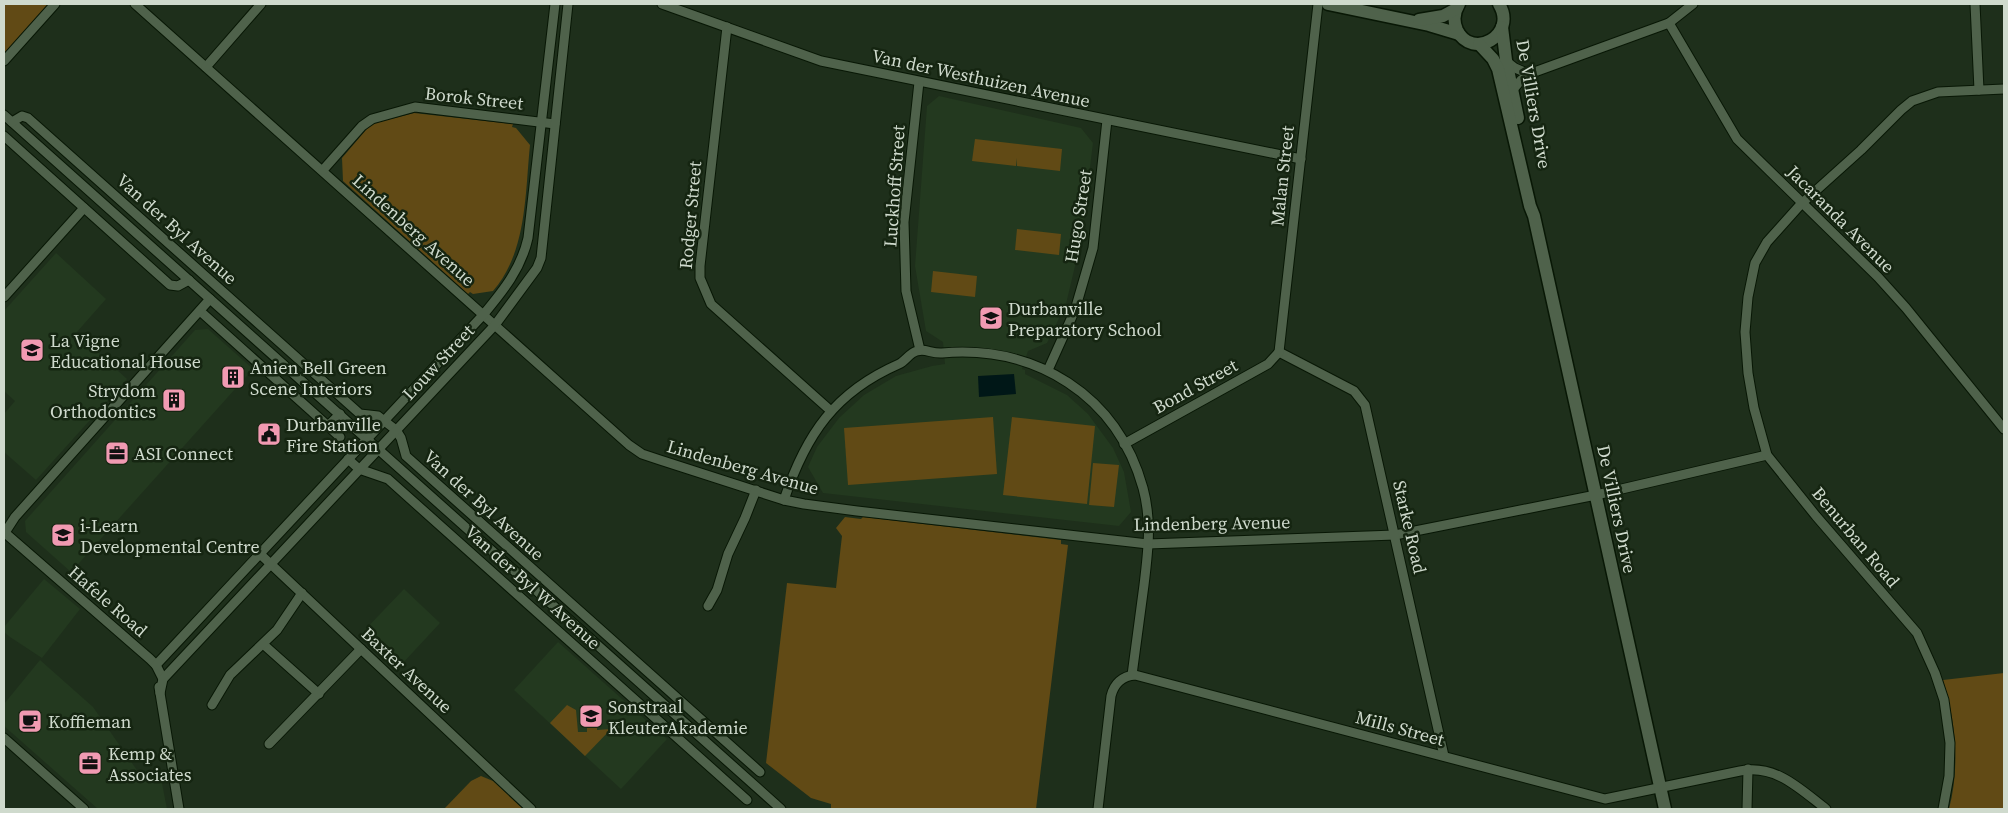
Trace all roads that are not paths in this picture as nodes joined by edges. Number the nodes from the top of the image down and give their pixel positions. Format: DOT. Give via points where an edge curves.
graph roads {
  1 [pos="55,4"];
  2 [pos="135,4"];
  3 [pos="261,4"];
  4 [pos="555,4"];
  5 [pos="568,4"];
  6 [pos="662,4"];
  7 [pos="1318,4"];
  8 [pos="1328,4"];
  9 [pos="1499,4"];
  10 [pos="1693,4"];
  11 [pos="1975,4"];
  12 [pos="1458,6"];
  13 [pos="1409,21"];
  14 [pos="1669,23"];
  15 [pos="1502,27"];
  16 [pos="727,28"];
  17 [pos="1459,34"];
  18 [pos="1479,44"];
  19 [pos="1506,60"];
  20 [pos="4,61"];
  21 [pos="206,66"];
  22 [pos="1530,74"];
  23 [pos="919,82"];
  24 [pos="2004,89"];
  25 [pos="1978,90"];
  26 [pos="1512,91"];
  27 [pos="4,114"];
  28 [pos="1107,120"];
  29 [pos="12,122"];
  30 [pos="541,122"];
  31 [pos="555,124"];
  32 [pos="4,136"];
  33 [pos="1301,159"];
  34 [pos="323,170"];
  35 [pos="1801,204"];
  36 [pos="84,208"];
  37 [pos="1534,216"];
  38 [pos="189,280"];
  39 [pos="4,297"];
  40 [pos="210,299"];
  41 [pos="200,311"];
  42 [pos="484,315"];
  43 [pos="495,326"];
  44 [pos="920,350"];
  45 [pos="1279,352"];
  46 [pos="1048,370"];
  47 [pos="831,411"];
  48 [pos="340,414"];
  49 [pos="386,421"];
  50 [pos="328,426"];
  51 [pos="2004,429"];
  52 [pos="396,430"];
  53 [pos="340,437"];
  54 [pos="368,439"];
  55 [pos="1124,444"];
  56 [pos="378,449"];
  57 [pos="1767,455"];
  58 [pos="348,459"];
  59 [pos="359,469"];
  60 [pos="756,490"];
  61 [pos="1596,495"];
  62 [pos="784,500"];
  63 [pos="4,533"];
  64 [pos="1395,536"];
  65 [pos="1148,544"];
  66 [pos="260,554"];
  67 [pos="270,564"];
  68 [pos="302,594"];
  69 [pos="708,606"];
  70 [pos="263,644"];
  71 [pos="361,650"];
  72 [pos="156,665"];
  73 [pos="1132,675"];
  74 [pos="163,679"];
  75 [pos="160,693"];
  76 [pos="319,694"];
  77 [pos="212,705"];
  78 [pos="698,735"];
  79 [pos="4,738"];
  80 [pos="269,744"];
  81 [pos="690,749"];
  82 [pos="1444,756"];
  83 [pos="1748,769"];
  84 [pos="760,772"];
  85 [pos="1661,788"];
  86 [pos="747,800"];
  87 [pos="84,809"];
  88 [pos="179,809"];
  89 [pos="531,809"];
  90 [pos="782,809"];
  91 [pos="1098,809"];
  92 [pos="1665,809"];
  93 [pos="1748,809"];
  94 [pos="1826,809"];
  95 [pos="1943,809"];
  1 -- 20 [label="street"];
  2 -- 21 [label="street, Lindenberg Avenue"];
  3 -- 21 [label="street"];
  4 -- 30 [label="street, Louw Street"];
  5 -- 31 [label="street, Louw Street"];
  6 -- 16 [label="street, Van der Westhuizen Avenue"];
  7 -- 33 [label="street, Malan Street"];
  8 -- 13 [label="street"];
  9 -- 15 [label="street, De Villiers Drive" via="1503,12"];
  10 -- 14 [label="street"];
  11 -- 25 [label="street"];
  12 -- 13 [label="street" via="1443,16"];
  12 -- 17 [label="street" via="1454,18"];
  13 -- 17 [label="street"];
  14 -- 22 [label="street"];
  14 -- 35 [label="street, Jacaranda Avenue" via="1732,132"];
  15 -- 18 [label="street" via="1493,39"];
  15 -- 19 [label="street, De Villiers Drive"];
  16 -- 23 [label="street, Van der Westhuizen Avenue" via="821,61"];
  16 -- 47 [label="street, Rodger Street" via="700,278 711,304"];
  17 -- 18 [label="street"];
  18 -- 37 [label="street, De Villiers Drive" via="1498,68"];
  19 -- 22 [label="street"];
  19 -- 26 [label="street, De Villiers Drive"];
  21 -- 34 [label="street, Lindenberg Avenue"];
  22 -- 26 [label="street"];
  23 -- 28 [label="street, Van der Westhuizen Avenue"];
  23 -- 44 [label="street, Luckhoff Street" via="904,222 906,291"];
  24 -- 25 [label="street"];
  25 -- 35 [label="street" via="1938,92 1912,101"];
  26 -- 37 [label="street, De Villiers Drive"];
  27 -- 29 [label="street, Van der Byl Avenue"];
  28 -- 33 [label="street, Van der Westhuizen Avenue"];
  28 -- 46 [label="street, Hugo Street" via="1093,248 1075,310"];
  29 -- 38 [label="street, Van der Byl Avenue"];
  29 -- 49 [label="street, Van der Byl Avenue" via="22,116 28,118 360,414 378,416"];
  30 -- 31 [label="street, Borok Street"];
  30 -- 34 [label="street, Borok Street" via="415,108 392,112 362,126"];
  30 -- 42 [label="street, Louw Street" via="526,247 514,275"];
  31 -- 43 [label="street, Louw Street" via="540,262"];
  32 -- 36 [label="street, Van der Byl Avenue"];
  33 -- 45 [label="street, Malan Street"];
  34 -- 42 [label="street, Lindenberg Avenue"];
  35 -- 51 [label="street, Jacaranda Avenue" via="1906,308"];
  35 -- 57 [label="street" via="1761,251 1752,272 1748,297 1745,332 1748,373"];
  36 -- 38 [label="street, Van der Byl Avenue" via="170,285 178,286"];
  36 -- 39 [label="street"];
  37 -- 61 [label="street, De Villiers Drive"];
  38 -- 40 [label="street, Van der Byl Avenue"];
  40 -- 41 [label="street"];
  40 -- 48 [label="street, Van der Byl Avenue"];
  41 -- 50 [label="street"];
  41 -- 63 [label="street"];
  42 -- 43 [label="street, Lindenberg Avenue"];
  42 -- 49 [label="street, Louw Street"];
  43 -- 52 [label="street, Louw Street"];
  43 -- 60 [label="street, Lindenberg Avenue" via="642,454"];
  44 -- 46 [label="street" via="932,354 969,351 996,354"];
  44 -- 47 [label="street" via="864,382"];
  45 -- 55 [label="street, Bond Street" via="1268,364"];
  45 -- 64 [label="street, Starke Road" via="1350,388 1360,398 1366,410"];
  46 -- 55 [label="street" via="1074,386 1097,407"];
  47 -- 62 [label="street" via="807,443"];
  48 -- 50 [label="street"];
  48 -- 54 [label="street, Van der Byl Avenue"];
  49 -- 52 [label="street, Van der Byl Avenue"];
  49 -- 54 [label="street, Louw Street"];
  50 -- 53 [label="street"];
  52 -- 56 [label="street, Louw Street"];
  52 -- 84 [label="street, Van der Byl Avenue" via="406,456"];
  54 -- 56 [label="street, Van der Byl Avenue"];
  54 -- 58 [label="street, Louw Street"];
  55 -- 65 [label="street" via="1143,488"];
  56 -- 59 [label="street, Louw Street"];
  56 -- 78 [label="street, Van der Byl Avenue"];
  57 -- 61 [label="street"];
  57 -- 95 [label="street, Benurban Road" via="1917,633 1924,646 1940,686 1949,728 1950,776"];
  58 -- 59 [label="street, Van der Byl W Avenue"];
  58 -- 66 [label="street, Louw Street"];
  59 -- 67 [label="street, Louw Street"];
  59 -- 81 [label="street, Van der Byl W Avenue" via="388,480"];
  60 -- 62 [label="street, Lindenberg Avenue"];
  60 -- 69 [label="street"];
  61 -- 64 [label="street, Lindenberg Avenue"];
  61 -- 85 [label="street, De Villiers Drive"];
  62 -- 65 [label="street, Lindenberg Avenue" via="821,507"];
  63 -- 72 [label="street, Hafele Road"];
  64 -- 65 [label="street, Lindenberg Avenue"];
  64 -- 82 [label="street, Starke Road"];
  65 -- 73 [label="street"];
  66 -- 67 [label="street, Baxter Avenue"];
  66 -- 72 [label="street, Louw Street"];
  67 -- 68 [label="street, Baxter Avenue"];
  67 -- 74 [label="street, Louw Street"];
  68 -- 70 [label="street"];
  68 -- 71 [label="street, Baxter Avenue"];
  70 -- 76 [label="street"];
  70 -- 77 [label="street" via="230,675"];
  71 -- 76 [label="street"];
  71 -- 89 [label="street, Baxter Avenue"];
  72 -- 74 [label="street, Hafele Road"];
  72 -- 75 [label="street"];
  73 -- 82 [label="street, Mills Street"];
  73 -- 91 [label="street" via="1118,683 1111,696"];
  74 -- 75 [label="street"];
  75 -- 88 [label="street"];
  76 -- 80 [label="street"];
  78 -- 81 [label="street"];
  78 -- 90 [label="street, Van der Byl Avenue"];
  79 -- 87 [label="street"];
  81 -- 86 [label="street, Van der Byl W Avenue"];
  82 -- 85 [label="street, Mills Street" via="1605,799"];
  83 -- 85 [label="street, Mills Street"];
  83 -- 93 [label="street"];
  83 -- 94 [label="street" via="1777,774"];
  85 -- 92 [label="street, De Villiers Drive"];
}
